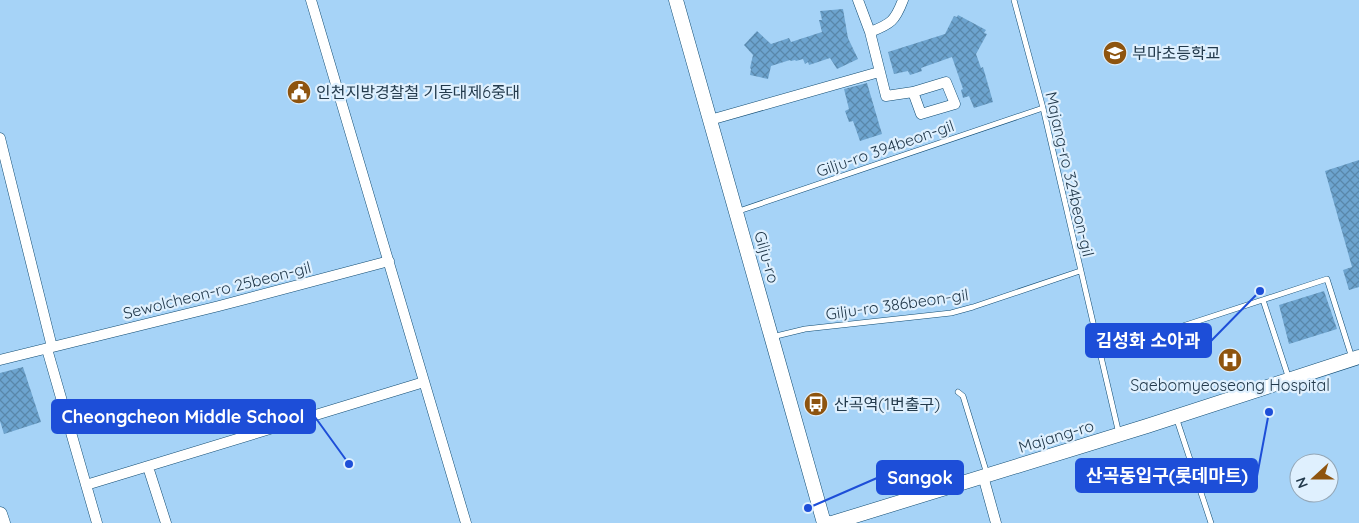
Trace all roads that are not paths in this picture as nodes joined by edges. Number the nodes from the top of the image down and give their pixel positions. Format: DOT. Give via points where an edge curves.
graph roads {
  1 [pos="311,0"];
  2 [pos="676,0"];
  3 [pos="858,0"];
  4 [pos="903,0"];
  5 [pos="1014,0"];
  6 [pos="870,32"];
  7 [pos="879,72"];
  8 [pos="913,92"];
  9 [pos="1043,108"];
  10 [pos="710,120"];
  11 [pos="0,138"];
  12 [pos="736,212"];
  13 [pos="389,261"];
  14 [pos="1080,270"];
  15 [pos="1263,300"];
  16 [pos="771,337"];
  17 [pos="50,348"];
  18 [pos="1100,353"];
  19 [pos="1356,358"];
  20 [pos="0,360"];
  21 [pos="1289,380"];
  22 [pos="424,382"];
  23 [pos="958,392"];
  24 [pos="1176,417"];
  25 [pos="1119,435"];
  26 [pos="148,467"];
  27 [pos="985,476"];
  28 [pos="86,486"];
  29 [pos="0,514"];
  30 [pos="3,523"];
  31 [pos="97,523"];
  32 [pos="166,523"];
  33 [pos="466,523"];
  34 [pos="824,523"];
  35 [pos="832,523"];
  36 [pos="996,523"];
  37 [pos="1210,523"];
  1 -- 13 [label="street"];
  2 -- 10 [label="main road, Gilju-ro"];
  3 -- 6 [label="street"];
  4 -- 6 [label="street" via="896,17 882,28"];
  5 -- 9 [label="lane, Majang-ro 324beon-gil"];
  6 -- 7 [label="street"];
  7 -- 8 [label="street" via="886,96"];
  7 -- 10 [label="street"];
  9 -- 12 [label="lane, Gilju-ro 394beon-gil"];
  9 -- 14 [label="lane, Majang-ro 324beon-gil"];
  10 -- 12 [label="main road, Gilju-ro"];
  11 -- 17 [label="street"];
  12 -- 16 [label="main road, Gilju-ro"];
  13 -- 17 [label="street, Sewolcheon-ro 25beon-gil"];
  13 -- 22 [label="street"];
  14 -- 16 [label="lane, Gilju-ro 386beon-gil" via="951,313 805,329"];
  14 -- 18 [label="lane, Majang-ro 324beon-gil"];
  15 -- 18 [label="lane"];
  15 -- 19 [label="lane" via="1328,280"];
  15 -- 21 [label="lane"];
  16 -- 34 [label="main road, Gilju-ro"];
  17 -- 20 [label="street, Sewolcheon-ro 25beon-gil"];
  17 -- 28 [label="street"];
  18 -- 25 [label="lane, Majang-ro 324beon-gil"];
  19 -- 21 [label="main road, Majang-ro"];
  21 -- 24 [label="main road, Majang-ro"];
  22 -- 26 [label="street"];
  22 -- 33 [label="street"];
  23 -- 27 [label="lane" via="963,396"];
  24 -- 25 [label="main road, Majang-ro"];
  24 -- 37 [label="lane"];
  25 -- 27 [label="main road, Majang-ro"];
  26 -- 28 [label="street"];
  26 -- 32 [label="street"];
  27 -- 35 [label="main road, Majang-ro"];
  27 -- 36 [label="street"];
  28 -- 31 [label="street"];
  29 -- 30 [label="main road"];
}
